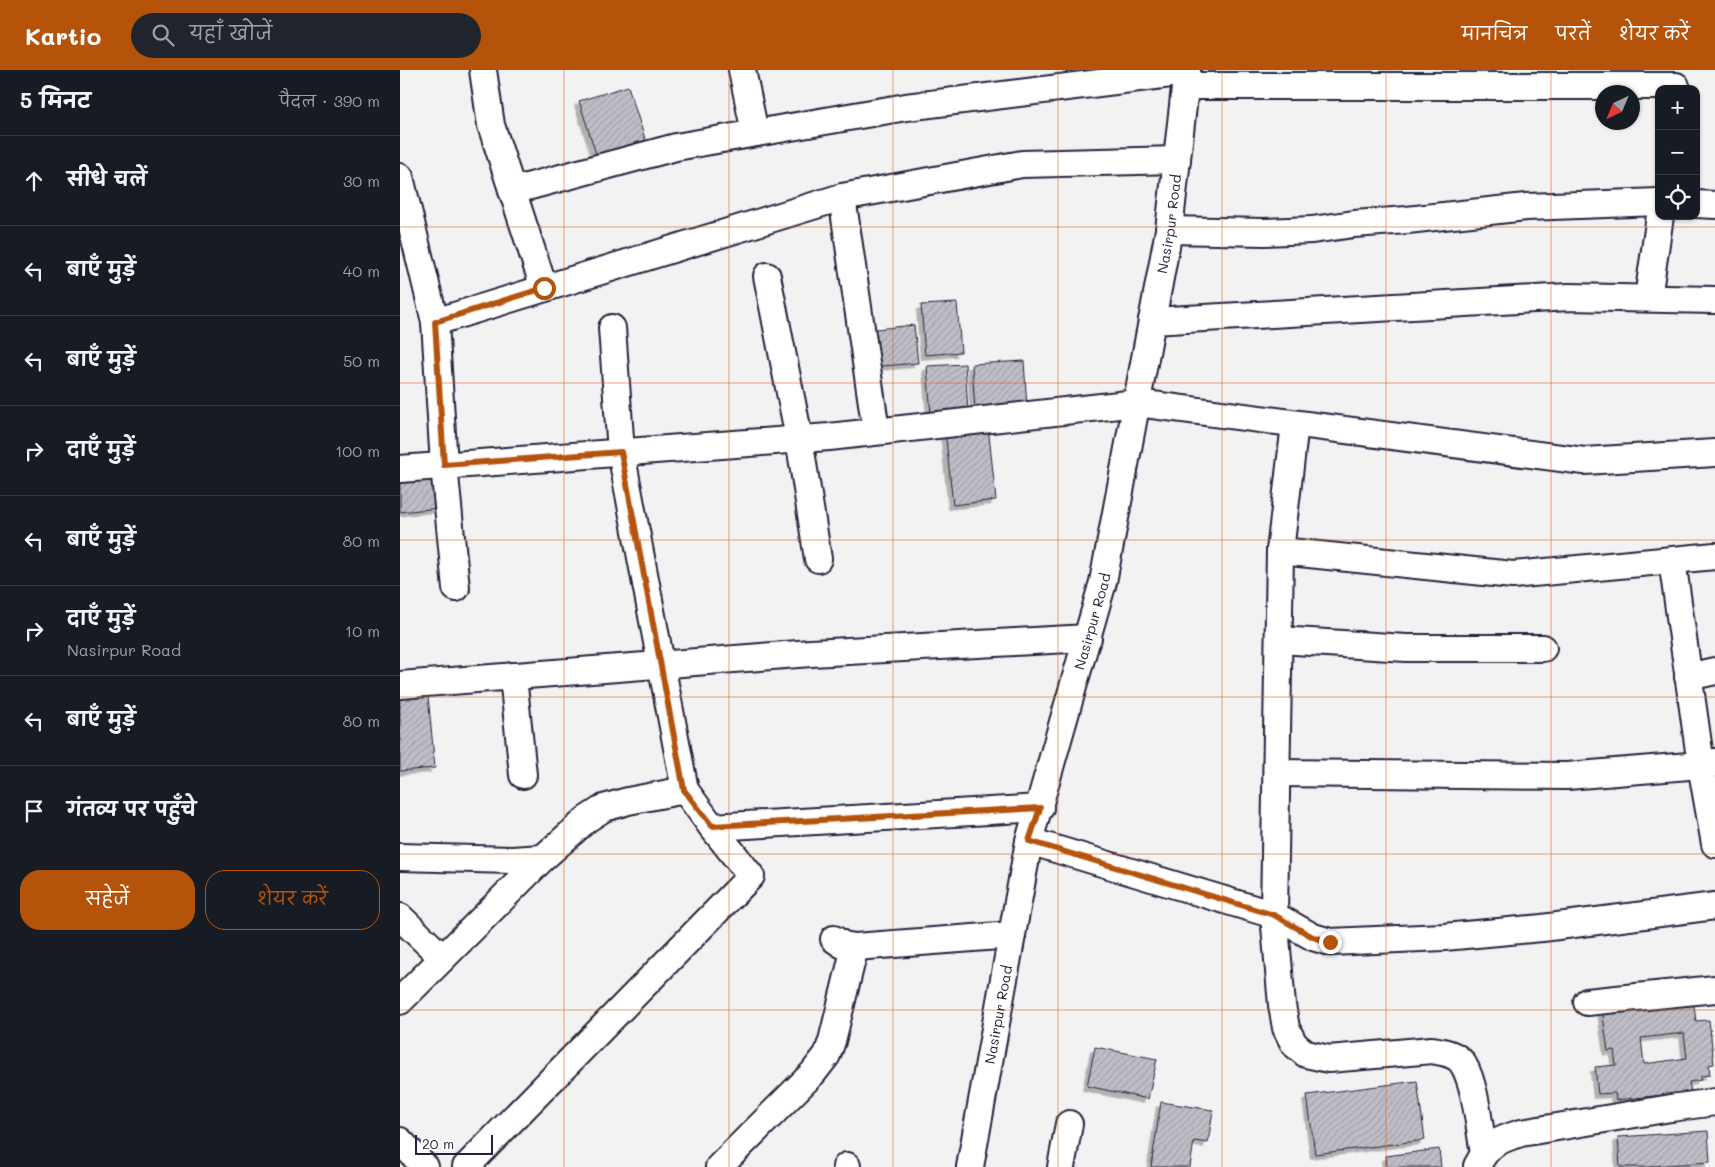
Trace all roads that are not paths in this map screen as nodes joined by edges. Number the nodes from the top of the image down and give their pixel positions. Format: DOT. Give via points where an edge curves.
graph roads {
  1 [pos="483,70"];
  2 [pos="742,70"];
  3 [pos="1186,76"];
  4 [pos="1677,82"];
  5 [pos="755,133"];
  6 [pos="1177,160"];
  7 [pos="400,177"];
  8 [pos="512,191"];
  9 [pos="842,197"];
  10 [pos="1655,202"];
  11 [pos="1700,204"];
  12 [pos="1715,205"];
  13 [pos="1659,220"];
  14 [pos="1169,230"];
  15 [pos="767,276"];
  16 [pos="544,288"];
  17 [pos="1648,298"];
  18 [pos="1715,300"];
  19 [pos="1152,321"];
  20 [pos="435,322"];
  21 [pos="612,328"];
  22 [pos="1136,403"];
  23 [pos="1294,424"];
  24 [pos="876,431"];
  25 [pos="799,438"];
  26 [pos="621,452"];
  27 [pos="1715,453"];
  28 [pos="444,465"];
  29 [pos="400,469"];
  30 [pos="1280,551"];
  31 [pos="1715,556"];
  32 [pos="818,559"];
  33 [pos="1672,560"];
  34 [pos="456,588"];
  35 [pos="1088,638"];
  36 [pos="1279,640"];
  37 [pos="1543,648"];
  38 [pos="661,664"];
  39 [pos="1715,671"];
  40 [pos="513,676"];
  41 [pos="1688,677"];
  42 [pos="400,684"];
  43 [pos="1708,764"];
  44 [pos="1276,773"];
  45 [pos="523,776"];
  46 [pos="684,790"];
  47 [pos="1040,808"];
  48 [pos="712,826"];
  49 [pos="1029,841"];
  50 [pos="1715,844"];
  51 [pos="400,857"];
  52 [pos="543,858"];
  53 [pos="1715,906"];
  54 [pos="1274,915"];
  55 [pos="400,917"];
  56 [pos="1012,935"];
  57 [pos="443,958"];
  58 [pos="1715,989"];
  59 [pos="400,1001"];
  60 [pos="1587,1002"];
  61 [pos="1715,1102"];
  62 [pos="1069,1124"];
  63 [pos="400,1141"];
  64 [pos="1480,1160"];
  65 [pos="425,1167"];
  66 [pos="466,1167"];
  67 [pos="719,1167"];
  68 [pos="970,1167"];
  69 [pos="1061,1167"];
  1 -- 8 [label="street" via="491,125"];
  2 -- 5 [label="street"];
  3 -- 4 [label="street"];
  3 -- 5 [label="street" via="906,106"];
  3 -- 6 [label="street, Nasirpur Road"];
  5 -- 8 [label="street" via="676,147"];
  6 -- 9 [label="street" via="1022,164"];
  6 -- 14 [label="street, Nasirpur Road"];
  7 -- 20 [label="street"];
  8 -- 16 [label="street"];
  9 -- 16 [label="street"];
  9 -- 24 [label="street"];
  10 -- 14 [label="street" via="1526,207 1312,230"];
  11 -- 12 [label="street"];
  13 -- 17 [label="street"];
  14 -- 19 [label="street, Nasirpur Road"];
  15 -- 25 [label="street"];
  16 -- 20 [label="street"];
  17 -- 18 [label="street"];
  17 -- 19 [label="street" via="1569,297"];
  19 -- 22 [label="street, Nasirpur Road"];
  20 -- 28 [label="street"];
  21 -- 26 [label="street"];
  22 -- 23 [label="street"];
  22 -- 24 [label="street"];
  22 -- 35 [label="street, Nasirpur Road" via="1103,582"];
  23 -- 27 [label="street" via="1584,461"];
  23 -- 30 [label="street"];
  24 -- 25 [label="street"];
  25 -- 26 [label="street"];
  25 -- 32 [label="street"];
  26 -- 28 [label="street"];
  26 -- 38 [label="street"];
  28 -- 29 [label="street"];
  28 -- 34 [label="street"];
  30 -- 33 [label="street" via="1513,575"];
  30 -- 36 [label="street"];
  31 -- 33 [label="street"];
  33 -- 41 [label="street"];
  35 -- 38 [label="street"];
  35 -- 47 [label="street, Nasirpur Road"];
  36 -- 37 [label="street" via="1406,648"];
  36 -- 44 [label="street"];
  38 -- 40 [label="street"];
  38 -- 46 [label="street"];
  39 -- 41 [label="street"];
  40 -- 42 [label="street"];
  40 -- 45 [label="street"];
  41 -- 43 [label="street"];
  43 -- 44 [label="street" via="1567,776"];
  43 -- 50 [label="street"];
  44 -- 54 [label="street"];
  46 -- 48 [label="street"];
  46 -- 52 [label="street" via="604,808"];
  47 -- 48 [label="street"];
  47 -- 49 [label="street, Nasirpur Road"];
  48 -- 66 [label="street" via="751,876"];
  49 -- 54 [label="street"];
  49 -- 56 [label="street, Nasirpur Road"];
  51 -- 52 [label="street"];
  52 -- 57 [label="street"];
  53 -- 54 [label="street" via="1542,928 1444,937 1330,942 1313,937"];
  54 -- 64 [label="street" via="1282,1005 1286,1028 1294,1044 1306,1054 1329,1059 1432,1050 1449,1053 1463,1063 1472,1089"];
  55 -- 57 [label="street"];
  56 -- 67 [label="street" via="844,943 832,1041 827,1055"];
  56 -- 68 [label="street, Nasirpur Road"];
  57 -- 59 [label="street"];
  58 -- 60 [label="street"];
  61 -- 64 [label="street" via="1521,1133 1500,1139"];
  62 -- 69 [label="street"];
  63 -- 65 [label="street"];
}
